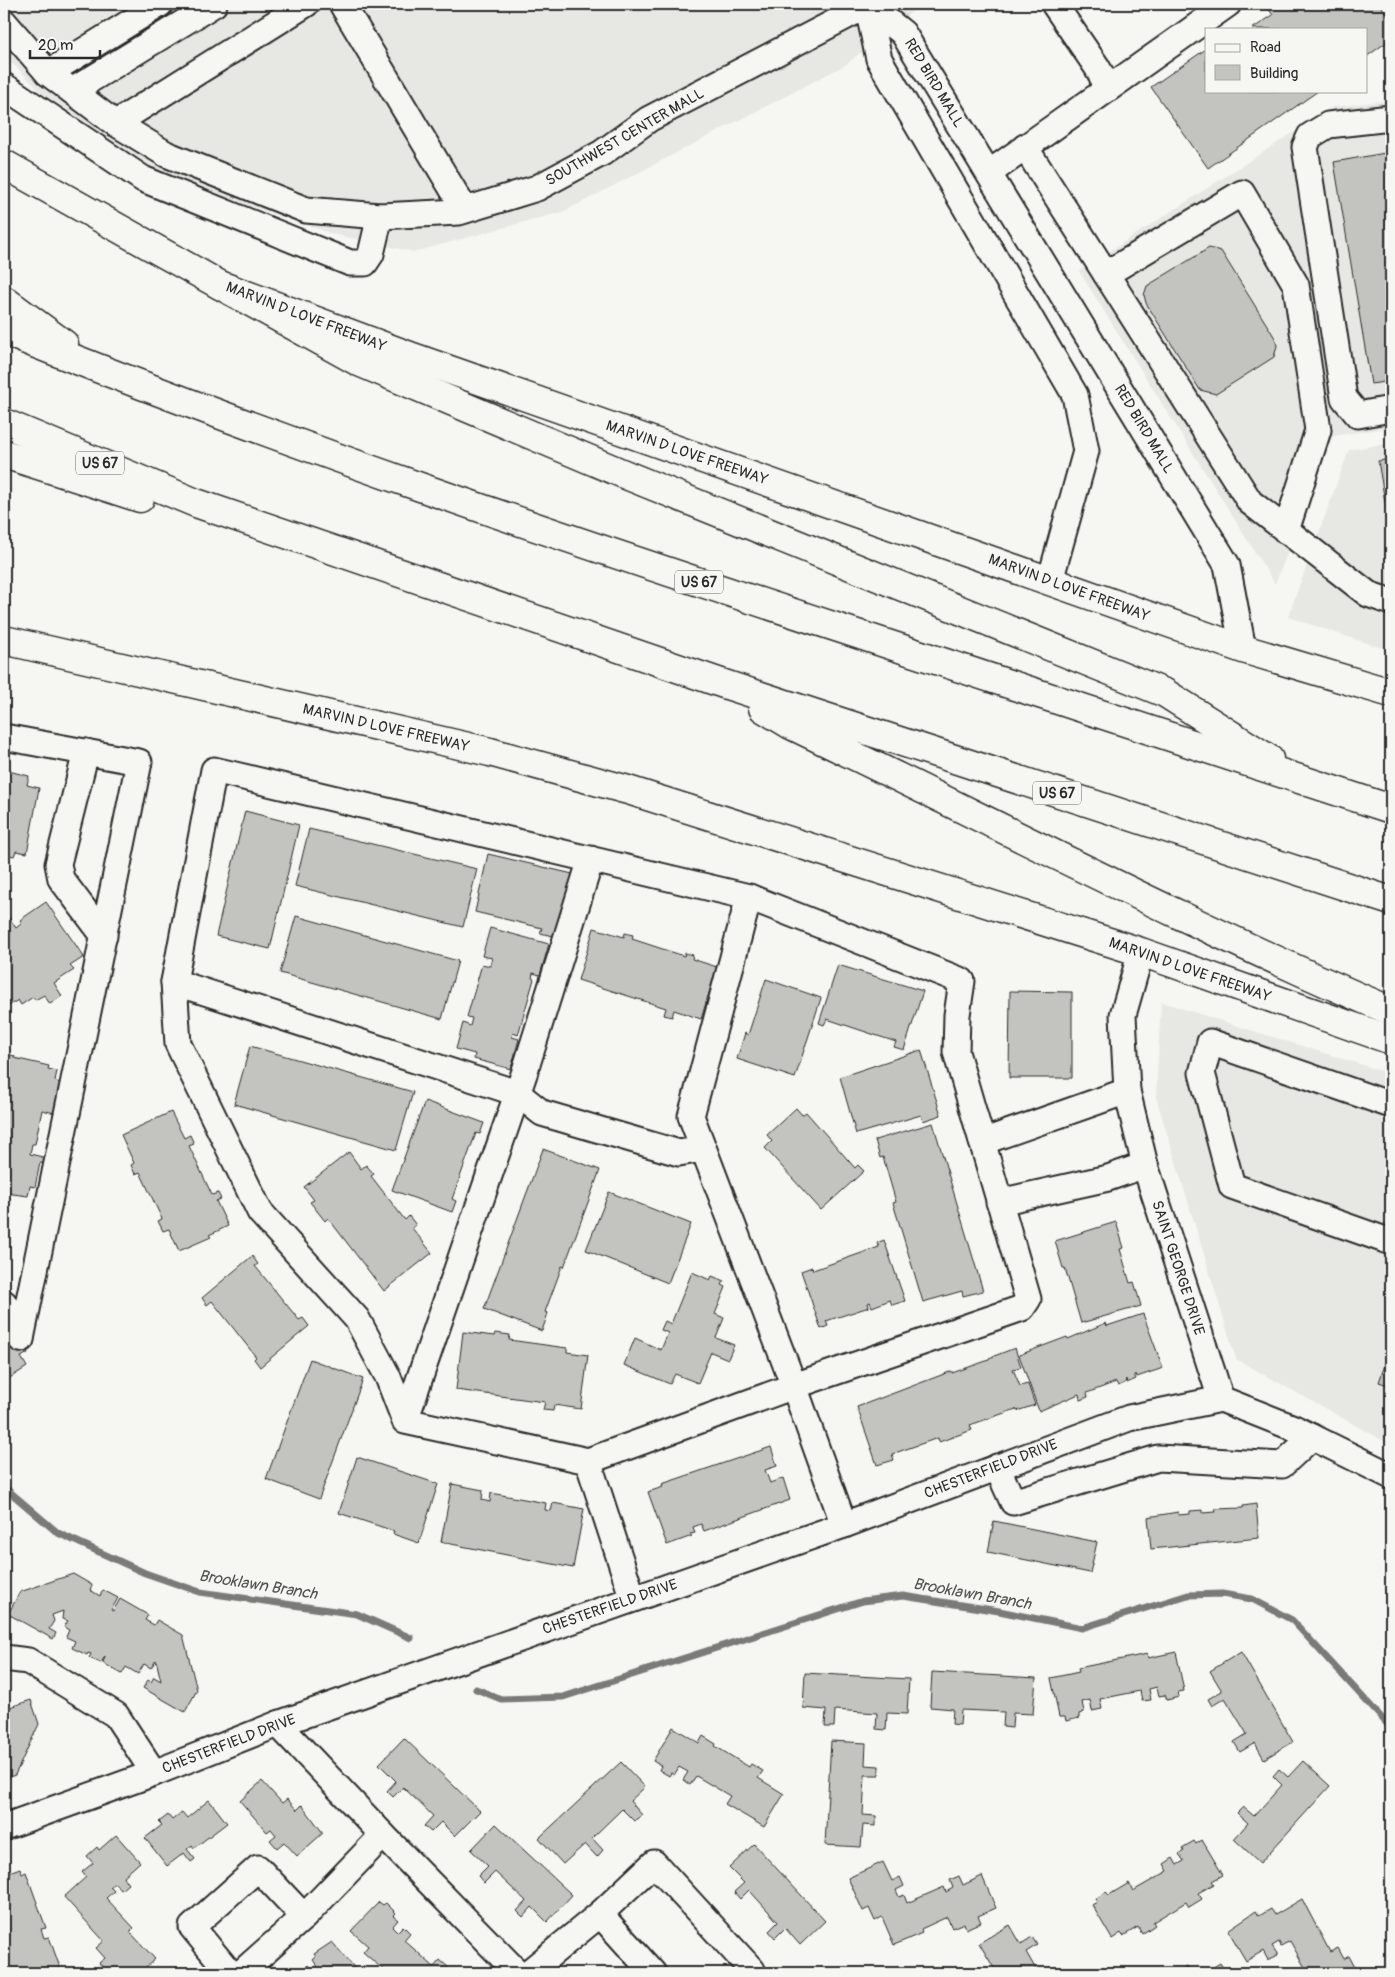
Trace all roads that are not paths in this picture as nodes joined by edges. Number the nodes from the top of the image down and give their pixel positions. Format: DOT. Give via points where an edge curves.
graph roads {
  1 [pos="160,4"];
  2 [pos="214,4"];
  3 [pos="306,4"];
  4 [pos="342,4"];
  5 [pos="868,4"];
  6 [pos="1054,4"];
  7 [pos="1228,4"];
  8 [pos="4,22"];
  9 [pos="48,73"];
  10 [pos="4,86"];
  11 [pos="72,91"];
  12 [pos="1104,91"];
  13 [pos="1391,118"];
  14 [pos="116,123"];
  15 [pos="1025,147"];
  16 [pos="4,164"];
  17 [pos="988,173"];
  18 [pos="465,210"];
  19 [pos="380,216"];
  20 [pos="1106,274"];
  21 [pos="220,284"];
  22 [pos="4,300"];
  23 [pos="4,331"];
  24 [pos="100,369"];
  25 [pos="1391,409"];
  26 [pos="4,423"];
  27 [pos="4,454"];
  28 [pos="196,503"];
  29 [pos="1286,531"];
  30 [pos="1050,581"];
  31 [pos="1391,602"];
  32 [pos="4,640"];
  33 [pos="1243,649"];
  34 [pos="724,684"];
  35 [pos="1391,693"];
  36 [pos="4,737"];
  37 [pos="86,752"];
  38 [pos="1304,781"];
  39 [pos="1391,809"];
  40 [pos="591,859"];
  41 [pos="749,897"];
  42 [pos="1391,901"];
  43 [pos="104,936"];
  44 [pos="1141,952"];
  45 [pos="174,982"];
  46 [pos="1391,1011"];
  47 [pos="1391,1040"];
  48 [pos="1127,1091"];
  49 [pos="517,1093"];
  50 [pos="1391,1105"];
  51 [pos="982,1142"];
  52 [pos="703,1149"];
  53 [pos="1145,1165"];
  54 [pos="999,1202"];
  55 [pos="1391,1242"];
  56 [pos="4,1303"];
  57 [pos="794,1386"];
  58 [pos="1221,1399"];
  59 [pos="405,1421"];
  60 [pos="1312,1437"];
  61 [pos="588,1461"];
  62 [pos="998,1467"];
  63 [pos="1391,1476"];
  64 [pos="844,1525"];
  65 [pos="633,1599"];
  66 [pos="4,1658"];
  67 [pos="278,1724"];
  68 [pos="154,1773"];
  69 [pos="4,1827"];
  70 [pos="383,1836"];
  71 [pos="600,1914"];
  72 [pos="304,1917"];
  73 [pos="230,1973"];
  74 [pos="241,1973"];
  75 [pos="518,1973"];
  76 [pos="528,1973"];
  77 [pos="653,1973"];
  78 [pos="748,1973"];
  1 -- 9 [label="street"];
  2 -- 11 [label="street"];
  3 -- 14 [label="street"];
  4 -- 18 [label="street"];
  5 -- 17 [label="street, RED BIRD MALL" via="904,33"];
  5 -- 18 [label="street, SOUTHWEST CENTER MALL" via="649,119 602,153 537,188"];
  5 -- 30 [label="street" via="879,59 1075,395 1086,451"];
  6 -- 12 [label="street" via="1097,67 1103,78"];
  7 -- 12 [label="street"];
  8 -- 9 [label="street, SOUTHWEST CENTER MALL"];
  9 -- 11 [label="street, SOUTHWEST CENTER MALL"];
  10 -- 19 [label="street" via="143,179 350,263 365,263 371,254"];
  11 -- 14 [label="street, SOUTHWEST CENTER MALL"];
  12 -- 15 [label="street"];
  13 -- 25 [label="street" via="1328,125 1310,136 1305,147 1344,398 1358,415"];
  14 -- 19 [label="street, SOUTHWEST CENTER MALL" via="166,154 306,210"];
  15 -- 17 [label="street"];
  15 -- 20 [label="street"];
  16 -- 21 [label="main road, MARVIN D LOVE FREEWAY"];
  17 -- 33 [label="street, RED BIRD MALL" via="1227,565"];
  18 -- 19 [label="street, SOUTHWEST CENTER MALL"];
  20 -- 29 [label="street" via="1250,502"];
  20 -- 29 [label="street" via="1242,193 1296,285 1318,430"];
  21 -- 30 [label="main road, MARVIN D LOVE FREEWAY" via="419,359"];
  21 -- 38 [label="main road" via="359,362 631,477 1165,693"];
  22 -- 24 [label="main road"];
  23 -- 24 [label="main road, US 67"];
  24 -- 38 [label="main road, US 67" via="587,545"];
  26 -- 28 [label="main road, US 67"];
  27 -- 28 [label="main road" via="156,503"];
  28 -- 34 [label="main road, US 67"];
  29 -- 31 [label="street" via="1368,594"];
  30 -- 33 [label="main road, MARVIN D LOVE FREEWAY"];
  32 -- 44 [label="main road, MARVIN D LOVE FREEWAY" via="517,760 628,790"];
  33 -- 35 [label="main road, MARVIN D LOVE FREEWAY"];
  34 -- 42 [label="main road, US 67"];
  34 -- 46 [label="main road" via="791,725 1023,840 1311,977"];
  36 -- 37 [label="street"];
  37 -- 43 [label="street" via="58,864 61,879"];
  37 -- 43 [label="street" via="139,762"];
  38 -- 39 [label="main road, US 67"];
  40 -- 41 [label="street"];
  40 -- 45 [label="street" via="214,770"];
  40 -- 49 [label="street"];
  41 -- 51 [label="street" via="962,981 956,1052"];
  41 -- 52 [label="street" via="690,1116"];
  43 -- 56 [label="street" via="21,1338"];
  44 -- 47 [label="main road, MARVIN D LOVE FREEWAY"];
  44 -- 48 [label="street, SAINT GEORGE DRIVE" via="1123,1015"];
  45 -- 49 [label="street"];
  45 -- 59 [label="street" via="178,1044 260,1212 357,1320 388,1377"];
  48 -- 51 [label="street"];
  48 -- 53 [label="street, SAINT GEORGE DRIVE"];
  49 -- 52 [label="street" via="542,1113 679,1153"];
  49 -- 59 [label="street"];
  50 -- 55 [label="street" via="1210,1042 1202,1073 1232,1186"];
  51 -- 54 [label="street"];
  52 -- 57 [label="street"];
  53 -- 54 [label="street" via="1108,1178"];
  53 -- 58 [label="street, SAINT GEORGE DRIVE"];
  54 -- 57 [label="street" via="1028,1299 1022,1308"];
  57 -- 61 [label="street"];
  57 -- 64 [label="street"];
  58 -- 60 [label="street"];
  58 -- 62 [label="street, CHESTERFIELD DRIVE" via="1129,1418"];
  59 -- 61 [label="street"];
  60 -- 62 [label="street" via="1282,1465 1158,1458 1014,1502"];
  60 -- 63 [label="street"];
  61 -- 65 [label="street"];
  62 -- 64 [label="street, CHESTERFIELD DRIVE"];
  64 -- 65 [label="street, CHESTERFIELD DRIVE"];
  65 -- 67 [label="street, CHESTERFIELD DRIVE"];
  66 -- 68 [label="street" via="28,1661 116,1715"];
  67 -- 68 [label="street, CHESTERFIELD DRIVE"];
  67 -- 70 [label="street"];
  68 -- 69 [label="street, CHESTERFIELD DRIVE"];
  70 -- 72 [label="street"];
  70 -- 75 [label="street"];
  71 -- 76 [label="street"];
  71 -- 77 [label="street"];
  71 -- 78 [label="street" via="654,1863 752,1970"];
  72 -- 73 [label="street" via="258,1868 192,1927"];
  72 -- 74 [label="street"];
}
